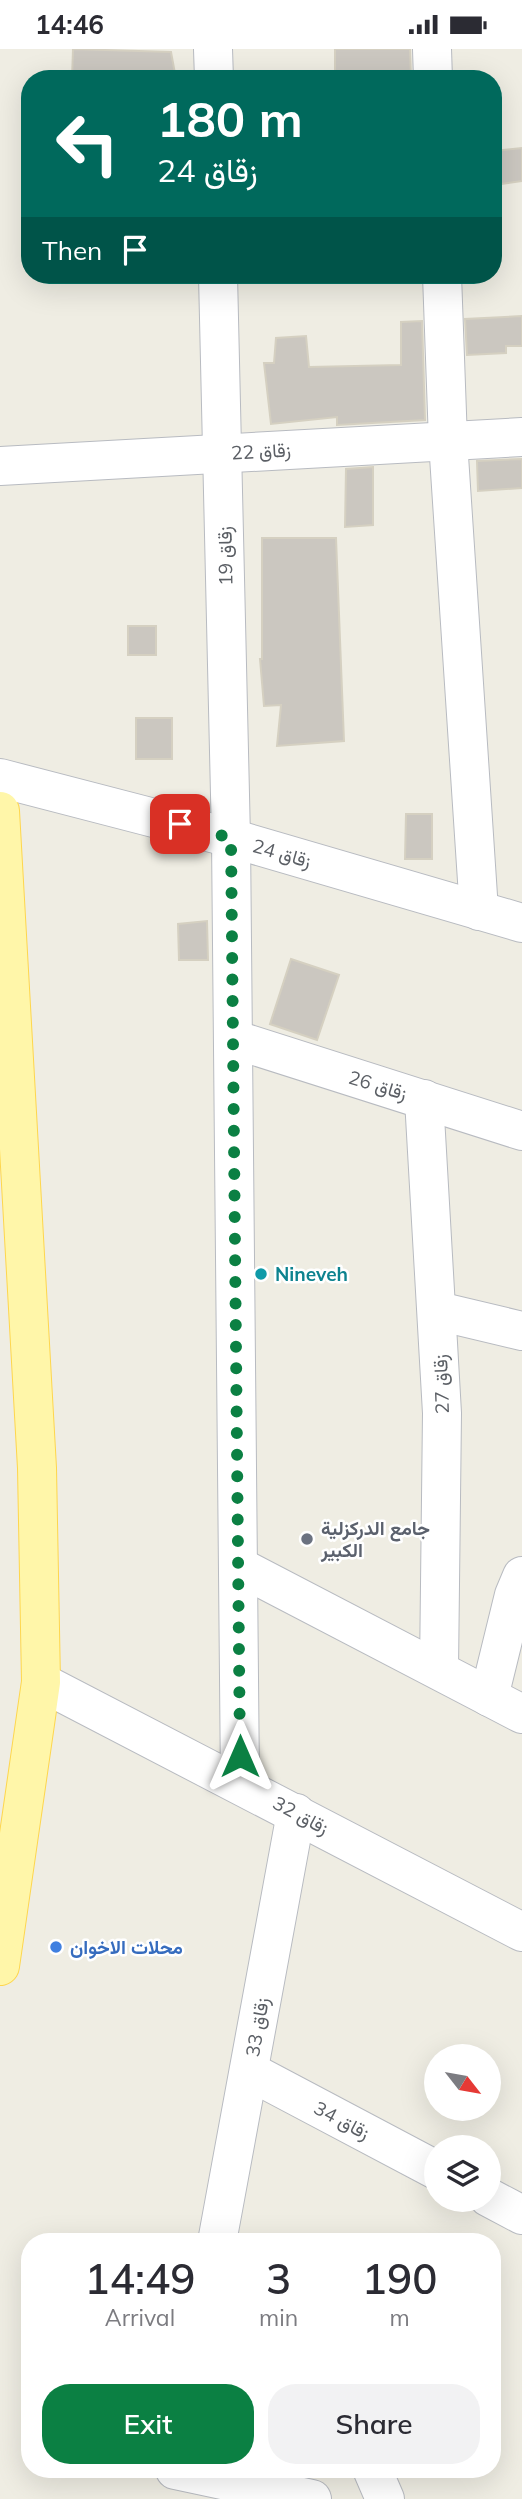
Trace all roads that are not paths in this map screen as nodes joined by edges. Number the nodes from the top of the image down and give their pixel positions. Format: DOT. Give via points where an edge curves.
graph roads {
  1 [pos="213,49"];
  2 [pos="432,49"];
  3 [pos="214,70"];
  4 [pos="433,70"];
  5 [pos="218,284"];
  6 [pos="442,284"];
  7 [pos="522,437"];
  8 [pos="449,441"];
  9 [pos="223,454"];
  10 [pos="0,466"];
  11 [pos="0,778"];
  12 [pos="0,811"];
  13 [pos="231,838"];
  14 [pos="479,911"];
  15 [pos="522,923"];
  16 [pos="233,1039"];
  17 [pos="424,1099"];
  18 [pos="522,1131"];
  19 [pos="438,1311"];
  20 [pos="522,1331"];
  21 [pos="238,1566"];
  22 [pos="522,1576"];
  23 [pos="439,1670"];
  24 [pos="41,1682"];
  25 [pos="506,1705"];
  26 [pos="240,1783"];
  27 [pos="296,1812"];
  28 [pos="522,1932"];
  29 [pos="0,1966"];
  30 [pos="249,2071"];
  31 [pos="424,2163"];
  32 [pos="501,2204"];
  33 [pos="522,2215"];
  34 [pos="219,2233"];
  35 [pos="174,2478"];
  36 [pos="213,2478"];
  37 [pos="376,2478"];
  38 [pos="170,2499"];
  39 [pos="312,2499"];
  40 [pos="385,2499"];
  1 -- 3 [label="street"];
  2 -- 4 [label="street"];
  5 -- 9 [label="street, زقاق 19"];
  6 -- 8 [label="street"];
  7 -- 8 [label="street, زقاق 22"];
  8 -- 9 [label="street, زقاق 22"];
  8 -- 14 [label="street"];
  9 -- 10 [label="street, زقاق 22"];
  9 -- 13 [label="street, زقاق 19"];
  11 -- 13 [label="street, زقاق 24"];
  12 -- 24 [label="main road" via="37,1468"];
  13 -- 14 [label="street, زقاق 24"];
  13 -- 16 [label="street, زقاق 19"];
  14 -- 15 [label="street, زقاق 24"];
  16 -- 17 [label="street, زقاق 26"];
  16 -- 21 [label="street, زقاق 19"];
  17 -- 18 [label="street, زقاق 26"];
  17 -- 19 [label="street, زقاق 27"];
  19 -- 20 [label="street"];
  19 -- 23 [label="street, زقاق 27" via="442,1413"];
  21 -- 23 [label="street"];
  21 -- 26 [label="street, زقاق 19"];
  22 -- 25 [label="street" via="514,1595"];
  23 -- 25 [label="street"];
  24 -- 26 [label="street, زقاق 32"];
  24 -- 29 [label="main road"];
  26 -- 27 [label="street, زقاق 32"];
  27 -- 28 [label="street, زقاق 32"];
  27 -- 30 [label="street, زقاق 33"];
  30 -- 31 [label="street, زقاق 34"];
  30 -- 34 [label="street, زقاق 33"];
  32 -- 33 [label="street"];
  35 -- 38 [label="street"];
  36 -- 39 [label="street"];
  37 -- 40 [label="street"];
}
